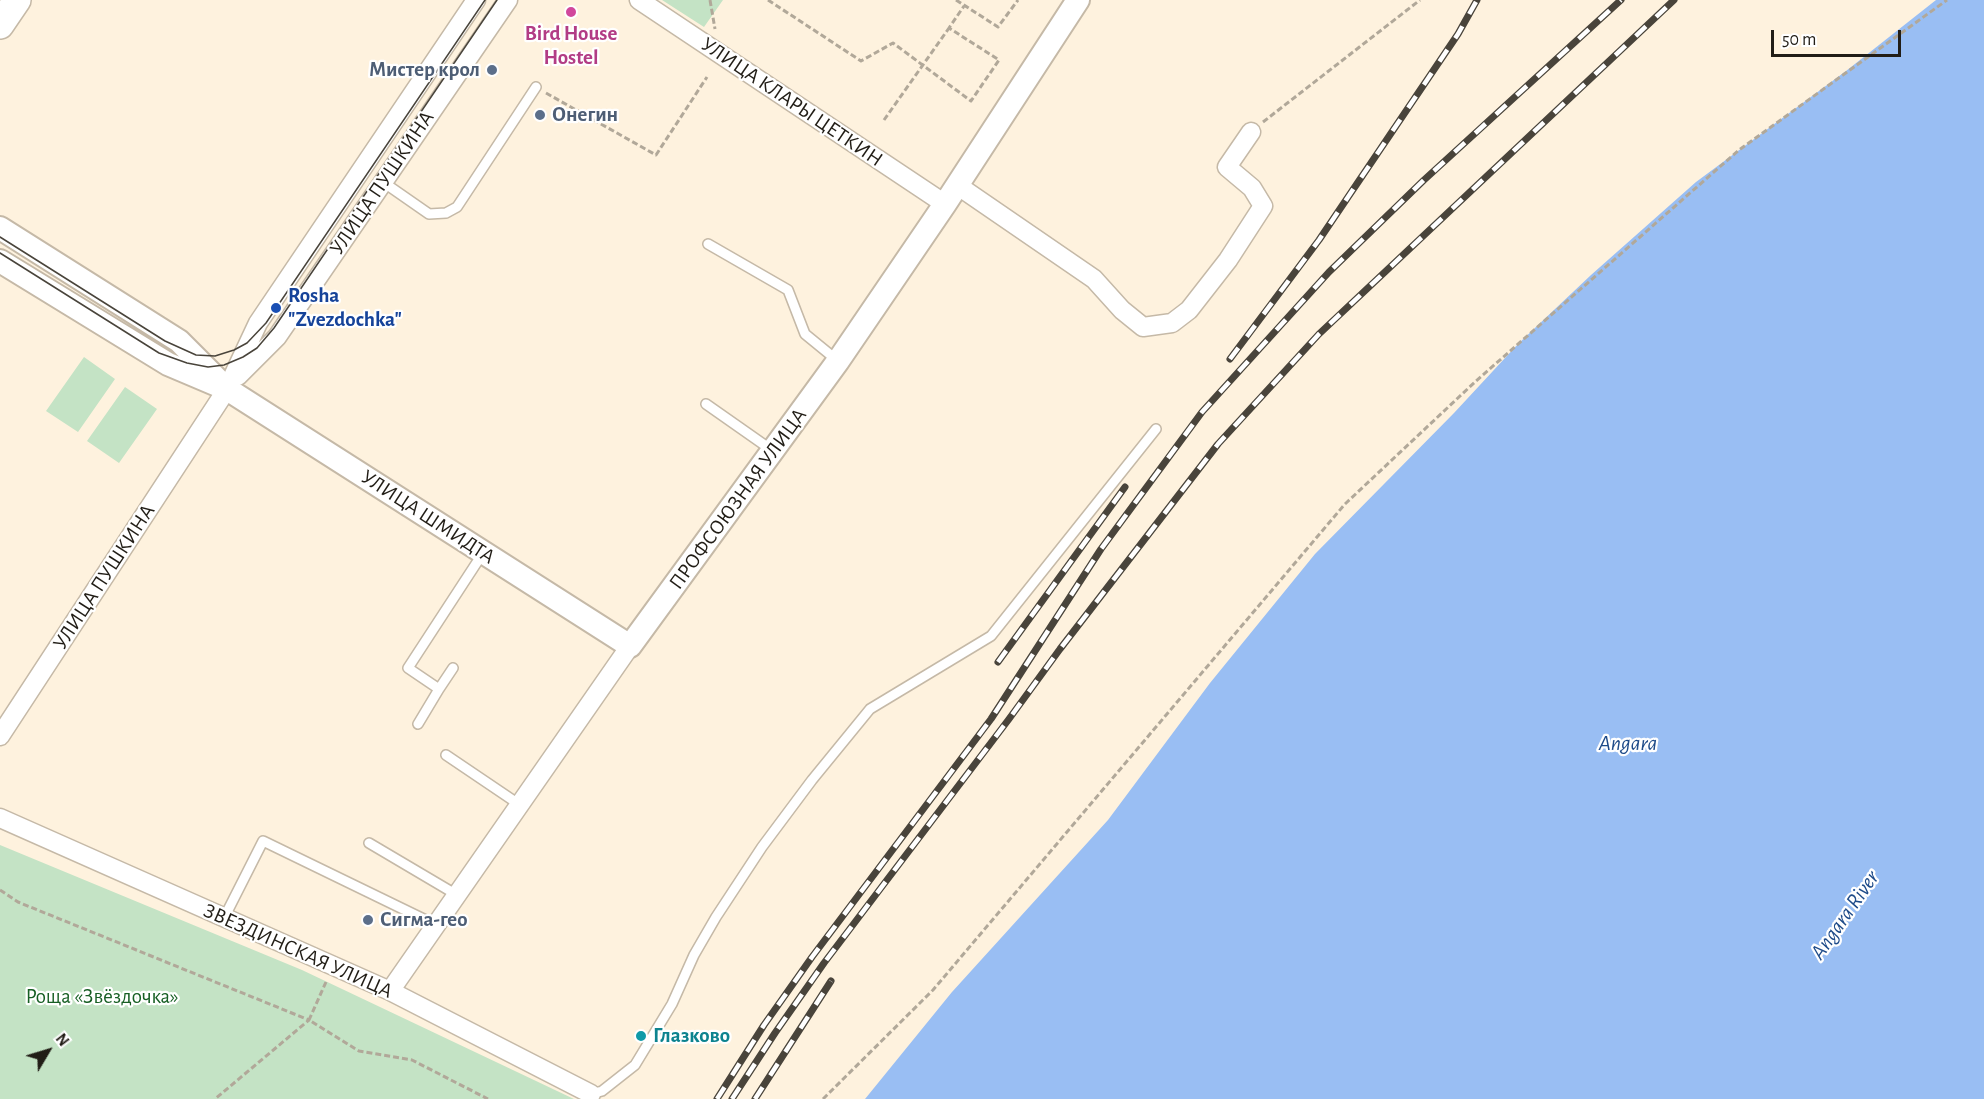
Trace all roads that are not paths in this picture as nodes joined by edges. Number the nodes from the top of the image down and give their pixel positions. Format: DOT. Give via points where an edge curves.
graph roads {
  1 [pos="17,0"];
  2 [pos="476,0"];
  3 [pos="508,0"];
  4 [pos="639,0"];
  5 [pos="1078,0"];
  6 [pos="0,25"];
  7 [pos="536,87"];
  8 [pos="1251,132"];
  9 [pos="383,182"];
  10 [pos="951,195"];
  11 [pos="0,228"];
  12 [pos="708,244"];
  13 [pos="0,261"];
  14 [pos="838,361"];
  15 [pos="227,389"];
  16 [pos="706,404"];
  17 [pos="1156,429"];
  18 [pos="773,451"];
  19 [pos="483,553"];
  20 [pos="630,646"];
  21 [pos="453,668"];
  22 [pos="439,689"];
  23 [pos="418,724"];
  24 [pos="0,736"];
  25 [pos="446,755"];
  26 [pos="520,805"];
  27 [pos="0,818"];
  28 [pos="369,843"];
  29 [pos="457,895"];
  30 [pos="224,918"];
  31 [pos="436,925"];
  32 [pos="390,992"];
  33 [pos="591,1094"];
  1 -- 6 [label="main road"];
  2 -- 15 [label="street, УЛИЦА ПУШКИНА" via="258,323"];
  3 -- 9 [label="street, УЛИЦА ПУШКИНА"];
  4 -- 10 [label="street, УЛИЦА КЛАРЫ ЦЕТКИН"];
  5 -- 10 [label="street, ПРОФСОЮЗНАЯ УЛИЦА"];
  7 -- 9 [label="lane" via="457,207 446,213 429,214"];
  8 -- 10 [label="street, УЛИЦА КЛАРЫ ЦЕТКИН" via="1227,167 1252,188 1263,206 1228,260 1189,310 1172,323 1143,327 1094,279"];
  9 -- 15 [label="street, УЛИЦА ПУШКИНА" via="277,337"];
  10 -- 14 [label="street, ПРОФСОЮЗНАЯ УЛИЦА"];
  11 -- 15 [label="street, УЛИЦА ШМИДТА" via="179,341"];
  12 -- 14 [label="lane" via="788,290 805,334"];
  13 -- 15 [label="street, УЛИЦА ШМИДТА" via="168,364"];
  14 -- 18 [label="street, ПРОФСОЮЗНАЯ УЛИЦА"];
  15 -- 19 [label="street, УЛИЦА ШМИДТА"];
  15 -- 24 [label="street, УЛИЦА ПУШКИНА"];
  16 -- 18 [label="lane"];
  17 -- 33 [label="lane" via="991,636 870,709 756,856 694,955 672,1004 635,1065 602,1091"];
  18 -- 20 [label="street, ПРОФСОЮЗНАЯ УЛИЦА"];
  19 -- 20 [label="street, УЛИЦА ШМИДТА"];
  19 -- 22 [label="lane" via="408,668"];
  20 -- 26 [label="street, ПРОФСОЮЗНАЯ УЛИЦА"];
  21 -- 22 [label="lane"];
  22 -- 23 [label="lane"];
  25 -- 26 [label="lane"];
  26 -- 29 [label="street, ПРОФСОЮЗНАЯ УЛИЦА"];
  27 -- 30 [label="street, ЗВЕЗДИНСКАЯ УЛИЦА"];
  28 -- 29 [label="lane"];
  29 -- 31 [label="street, ПРОФСОЮЗНАЯ УЛИЦА"];
  30 -- 31 [label="lane" via="263,841"];
  30 -- 32 [label="street, ЗВЕЗДИНСКАЯ УЛИЦА"];
  31 -- 32 [label="street, ПРОФСОЮЗНАЯ УЛИЦА"];
  32 -- 33 [label="street, ЗВЕЗДИНСКАЯ УЛИЦА"];
}
